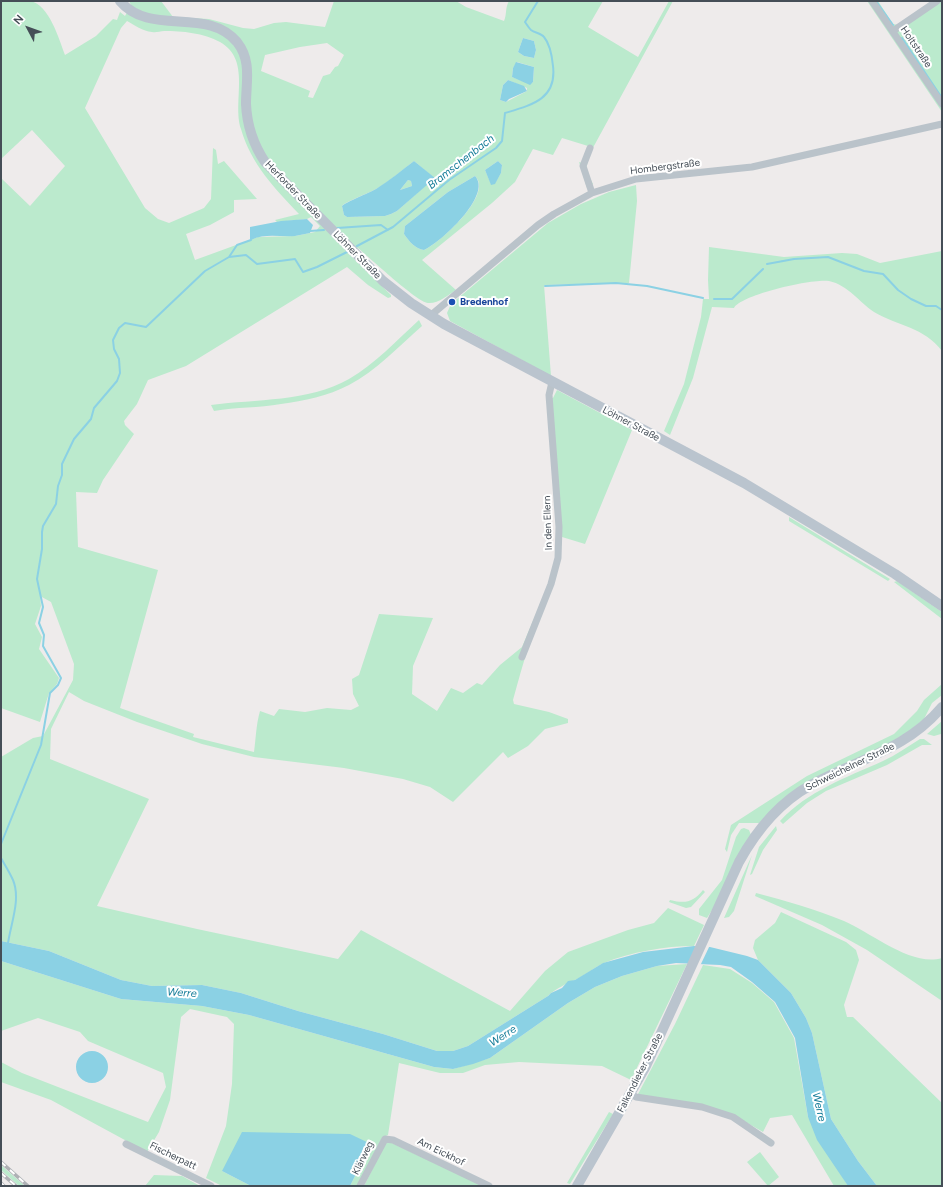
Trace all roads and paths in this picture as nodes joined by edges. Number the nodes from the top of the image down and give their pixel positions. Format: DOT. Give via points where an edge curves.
graph roads {
  1 [pos="120,1"];
  2 [pos="872,1"];
  3 [pos="936,1"];
  4 [pos="893,31"];
  5 [pos="942,104"];
  6 [pos="942,124"];
  7 [pos="590,148"];
  8 [pos="592,193"];
  9 [pos="330,229"];
  10 [pos="430,316"];
  11 [pos="552,382"];
  12 [pos="942,606"];
  13 [pos="522,657"];
  14 [pos="942,707"];
  15 [pos="696,957"];
  16 [pos="631,1094"];
  17 [pos="385,1139"];
  18 [pos="771,1143"];
  19 [pos="126,1144"];
  20 [pos="211,1186"];
  21 [pos="360,1186"];
  22 [pos="489,1186"];
  23 [pos="577,1186"];
  1 -- 9 [label="main road, Herforder Straße" via="133,14 141,17 211,26 226,33 236,42 243,52 247,65 248,118 251,135 258,151 272,171"];
  2 -- 4 [label="street, Holtstraße"];
  3 -- 4 [label="street"];
  4 -- 5 [label="street, Holtstraße"];
  6 -- 8 [label="street, Hombergstraße" via="752,167 636,180"];
  7 -- 8 [label="street" via="584,166"];
  8 -- 10 [label="street, Hombergstraße" via="538,224"];
  9 -- 10 [label="main road, Löhner Straße" via="395,291"];
  10 -- 11 [label="main road, Löhner Straße"];
  11 -- 12 [label="main road, Löhner Straße" via="744,483"];
  11 -- 13 [label="street, In den Ellern" via="550,395 559,527 558,558 551,584"];
  14 -- 15 [label="main road, Schweichelner Straße" via="919,730 903,741 874,757 810,785 780,808 748,845"];
  15 -- 16 [label="main road, Falkendieker Straße"];
  16 -- 18 [label="street" via="636,1097 702,1107 733,1117"];
  16 -- 23 [label="main road, Falkendieker Straße"];
  17 -- 21 [label="street, Klärweg"];
  17 -- 22 [label="street, Am Eickhof" via="393,1140"];
  19 -- 20 [label="street, Fischerpatt"];
}
